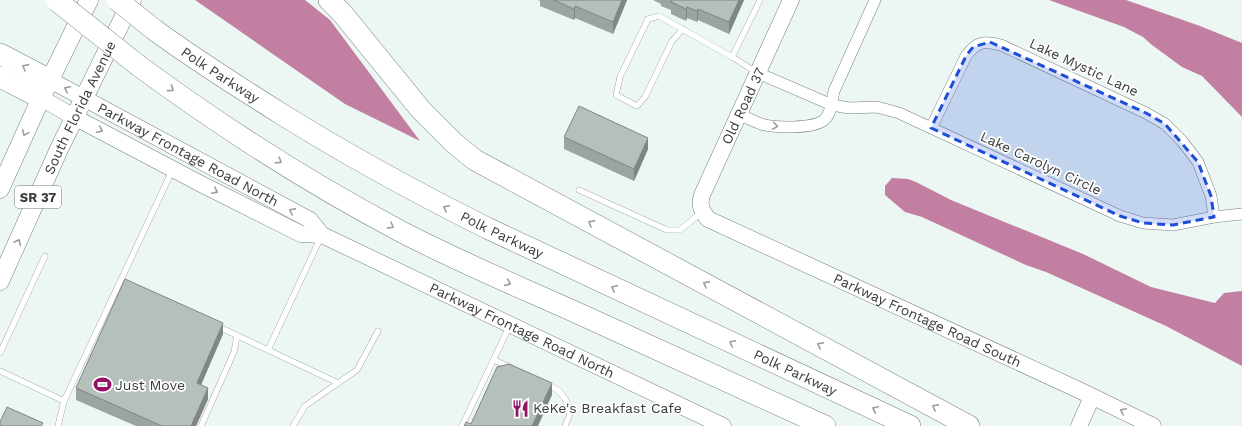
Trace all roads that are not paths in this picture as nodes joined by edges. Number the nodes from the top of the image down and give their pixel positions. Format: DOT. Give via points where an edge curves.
graph roads {
  1 [pos="89,0"];
  2 [pos="117,0"];
  3 [pos="132,0"];
  4 [pos="329,0"];
  5 [pos="760,0"];
  6 [pos="791,0"];
  7 [pos="875,0"];
  8 [pos="57,1"];
  9 [pos="682,29"];
  10 [pos="0,54"];
  11 [pos="732,57"];
  12 [pos="758,73"];
  13 [pos="0,77"];
  14 [pos="46,89"];
  15 [pos="84,98"];
  16 [pos="832,105"];
  17 [pos="738,114"];
  18 [pos="74,117"];
  19 [pos="931,128"];
  20 [pos="174,169"];
  21 [pos="0,189"];
  22 [pos="580,190"];
  23 [pos="703,212"];
  24 [pos="1242,214"];
  25 [pos="1214,217"];
  26 [pos="322,235"];
  27 [pos="45,256"];
  28 [pos="0,281"];
  29 [pos="120,282"];
  30 [pos="126,285"];
  31 [pos="211,324"];
  32 [pos="510,325"];
  33 [pos="378,331"];
  34 [pos="237,336"];
  35 [pos="268,350"];
  36 [pos="0,353"];
  37 [pos="494,360"];
  38 [pos="516,370"];
  39 [pos="0,371"];
  40 [pos="537,380"];
  41 [pos="338,383"];
  42 [pos="1092,397"];
  43 [pos="64,401"];
  44 [pos="58,426"];
  45 [pos="201,426"];
  46 [pos="293,426"];
  47 [pos="462,426"];
  48 [pos="565,426"];
  49 [pos="723,426"];
  50 [pos="825,426"];
  51 [pos="910,426"];
  52 [pos="969,426"];
  53 [pos="1079,426"];
  54 [pos="1153,426"];
  1 -- 14 [label="main road, SR 37"];
  51 -- 2 [label="highway, Polk Parkway, one-way, bridge" via="422,196 255,98 156,31"];
  3 -- 15 [label="main road, South Florida Avenue / SR 37"];
  52 -- 4 [label="highway, one-way" via="475,160 421,110 342,12"];
  5 -- 11 [label="lane"];
  6 -- 12 [label="main road, Old Road 37"];
  7 -- 16 [label="street" via="834,91"];
  8 -- 50 [label="highway, one-way, bridge" via="139,66 213,119 302,175 400,231 488,274"];
  9 -- 9 [label="lane" via="659,16 648,19 620,77 616,95 638,106 645,97 672,41"];
  9 -- 11 [label="lane"];
  14 -- 10 [label="highway, one-way"];
  11 -- 12 [label="lane"];
  12 -- 16 [label="street, Lake Carolyn Circle"];
  12 -- 17 [label="main road, Old Road 37"];
  13 -- 14 [label="highway"];
  15 -- 14 [label="main road, Parkway Frontage Road North, one-way"];
  14 -- 18 [label="main road, Parkway Frontage Road North"];
  14 -- 21 [label="main road, SR 37, one-way"];
  15 -- 18 [label="main road, South Florida Avenue / SR 37"];
  26 -- 15 [label="main road, Parkway Frontage Road North, one-way" via="310,220"];
  17 -- 16 [label="street, one-way" via="762,124 782,127 807,126 824,120"];
  16 -- 19 [label="street, Lake Carolyn Circle" via="849,108 877,107 899,113"];
  17 -- 23 [label="main road, Old Road 37" via="702,195 700,202"];
  18 -- 20 [label="main road, Parkway Frontage Road North, one-way"];
  28 -- 18 [label="main road, South Florida Avenue / SR 37, one-way"];
  19 -- 25 [label="street, Lake Carolyn Circle" via="1120,216 1143,223 1173,225"];
  19 -- 25 [label="street, Lake Mystic Lane" via="966,56 973,47 990,42 1001,45 1165,124 1198,162 1211,196"];
  20 -- 26 [label="main road, Parkway Frontage Road North, one-way" via="302,234"];
  20 -- 29 [label="lane"];
  22 -- 23 [label="lane" via="667,230 680,230"];
  23 -- 42 [label="main road, Parkway Frontage Road South" via="708,219"];
  24 -- 25 [label="street, Lake Carolyn Circle"];
  26 -- 32 [label="main road, Parkway Frontage Road North"];
  26 -- 35 [label="lane"];
  27 -- 36 [label="lane"];
  29 -- 30 [label="lane"];
  29 -- 43 [label="lane"];
  31 -- 34 [label="lane"];
  32 -- 37 [label="lane"];
  32 -- 49 [label="main road, Parkway Frontage Road North"];
  33 -- 41 [label="lane" via="357,370"];
  34 -- 35 [label="lane"];
  34 -- 45 [label="lane" via="234,352"];
  35 -- 41 [label="lane"];
  37 -- 38 [label="lane"];
  37 -- 47 [label="lane"];
  39 -- 43 [label="lane"];
  40 -- 48 [label="lane" via="559,391 566,400 570,414"];
  41 -- 46 [label="lane" via="305,406"];
  42 -- 53 [label="main road"];
  54 -- 42 [label="main road, Parkway Frontage Road South, one-way"];
  43 -- 44 [label="lane"];
}
